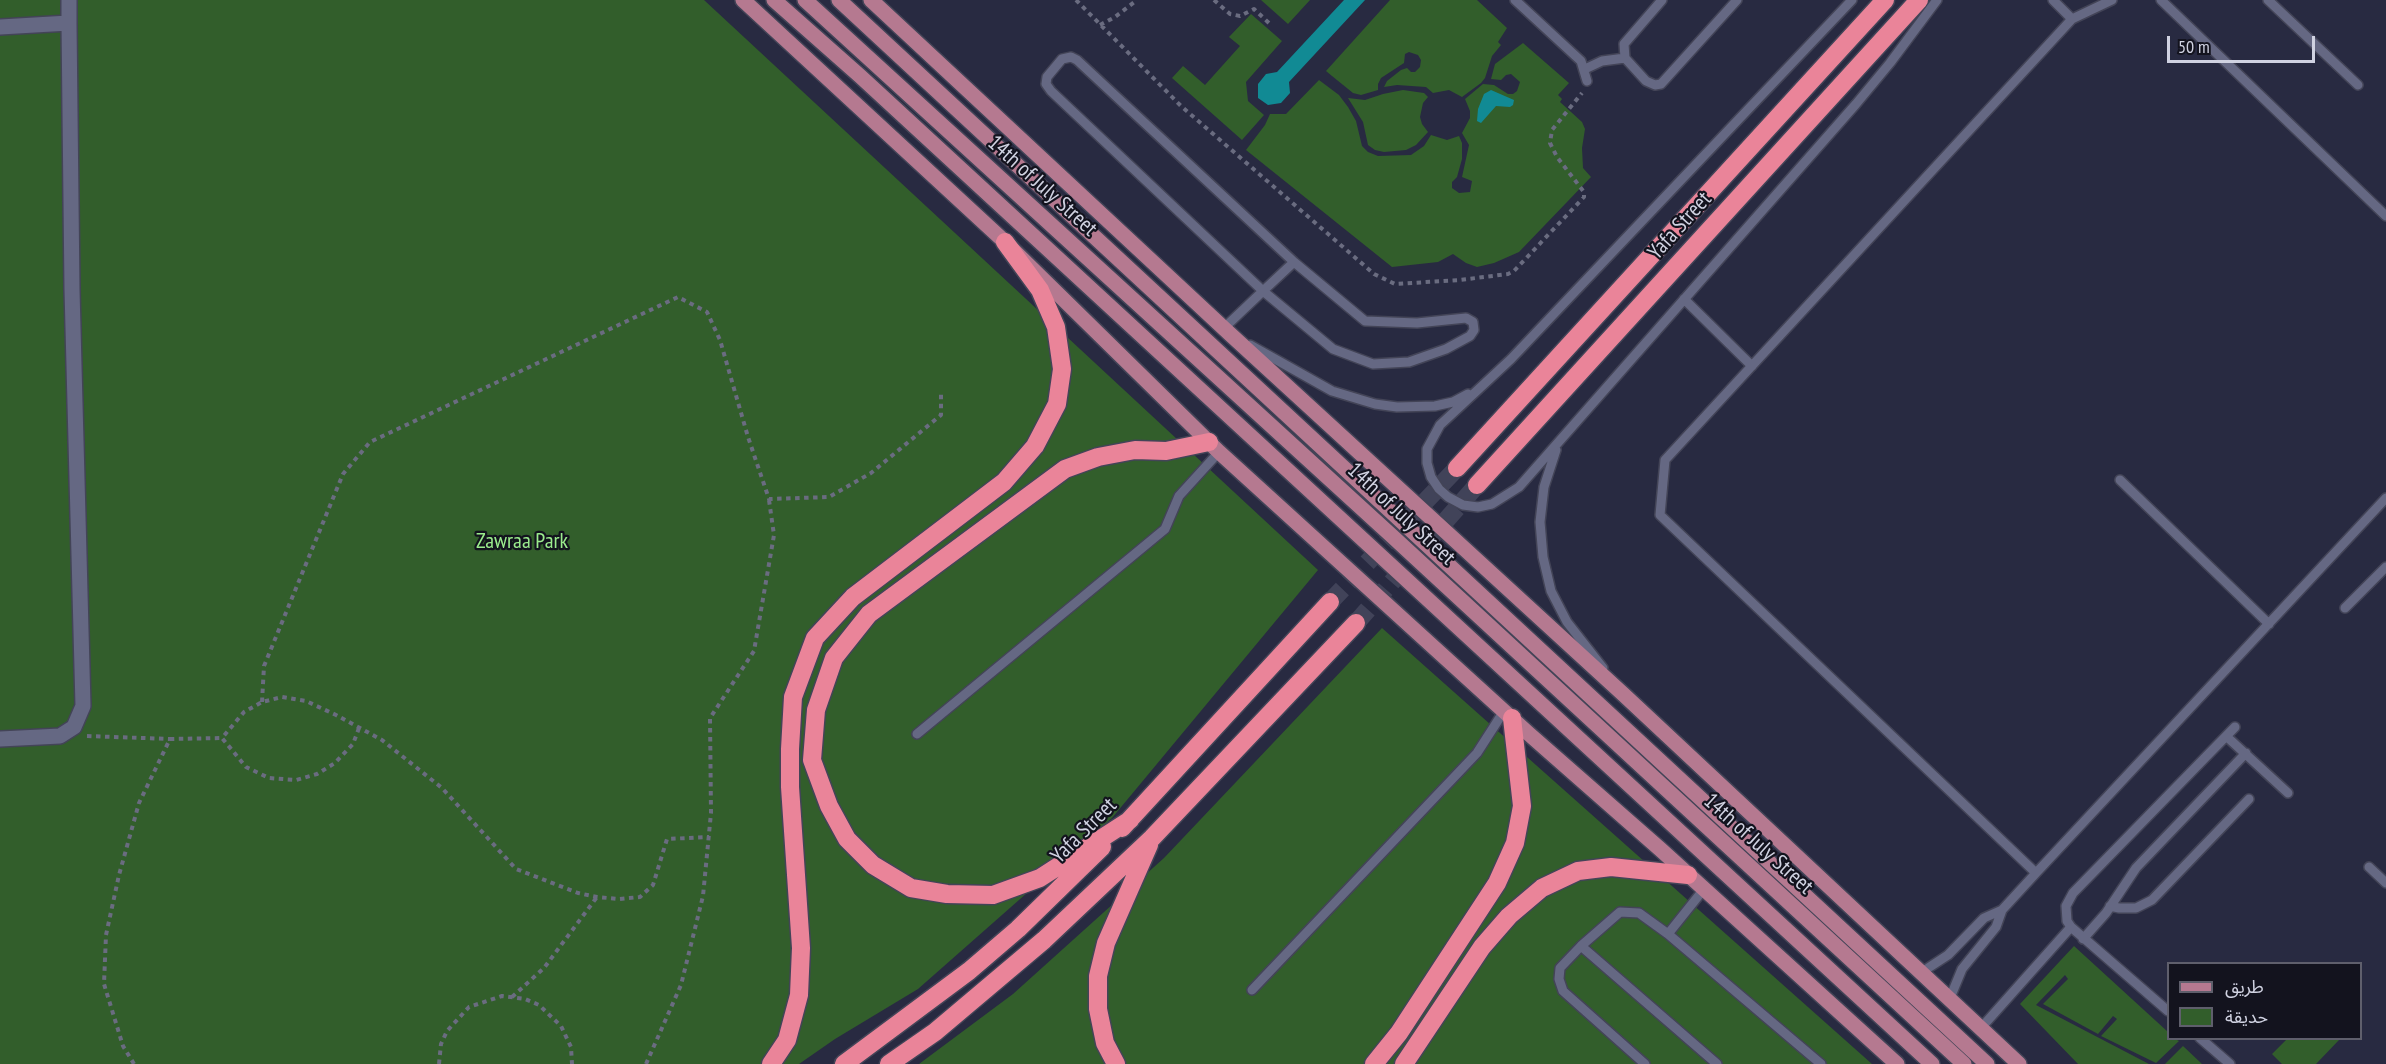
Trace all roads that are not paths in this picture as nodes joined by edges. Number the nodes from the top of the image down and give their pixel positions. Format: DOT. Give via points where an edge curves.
graph roads {
  1 [pos="69,0"];
  2 [pos="743,0"];
  3 [pos="774,0"];
  4 [pos="805,0"];
  5 [pos="838,0"];
  6 [pos="871,0"];
  7 [pos="1515,0"];
  8 [pos="1662,0"];
  9 [pos="1737,0"];
  10 [pos="1852,0"];
  11 [pos="1885,0"];
  12 [pos="1919,0"];
  13 [pos="1937,0"];
  14 [pos="2053,0"];
  15 [pos="2112,0"];
  16 [pos="2161,0"];
  17 [pos="2268,0"];
  18 [pos="2072,20"];
  19 [pos="69,23"];
  20 [pos="0,27"];
  21 [pos="1625,58"];
  22 [pos="1585,69"];
  23 [pos="1587,81"];
  24 [pos="2358,85"];
  25 [pos="2386,216"];
  26 [pos="1005,242"];
  27 [pos="1294,262"];
  28 [pos="1263,291"];
  29 [pos="1684,299"];
  30 [pos="1227,331"];
  31 [pos="1752,366"];
  32 [pos="1490,379"];
  33 [pos="1560,441"];
  34 [pos="1214,447"];
  35 [pos="1457,468"];
  36 [pos="2120,480"];
  37 [pos="1476,485"];
  38 [pos="2386,498"];
  39 [pos="2386,567"];
  40 [pos="2382,579"];
  41 [pos="1330,602"];
  42 [pos="2345,608"];
  43 [pos="1356,623"];
  44 [pos="2269,624"];
  45 [pos="1623,694"];
  46 [pos="1508,714"];
  47 [pos="2235,727"];
  48 [pos="917,734"];
  49 [pos="2226,736"];
  50 [pos="0,739"];
  51 [pos="2246,753"];
  52 [pos="2288,793"];
  53 [pos="2249,799"];
  54 [pos="1130,820"];
  55 [pos="1152,838"];
  56 [pos="2369,867"];
  57 [pos="2036,873"];
  58 [pos="1688,875"];
  59 [pos="2386,883"];
  60 [pos="1704,889"];
  61 [pos="2110,906"];
  62 [pos="2002,910"];
  63 [pos="2071,927"];
  64 [pos="1668,934"];
  65 [pos="2083,939"];
  66 [pos="1581,946"];
  67 [pos="1922,972"];
  68 [pos="1252,990"];
  69 [pos="1950,998"];
  70 [pos="2167,1009"];
  71 [pos="1981,1028"];
  72 [pos="2202,1040"];
  73 [pos="771,1064"];
  74 [pos="844,1064"];
  75 [pos="889,1064"];
  76 [pos="1116,1064"];
  77 [pos="1374,1064"];
  78 [pos="1404,1064"];
  79 [pos="1645,1064"];
  80 [pos="1717,1064"];
  81 [pos="1821,1064"];
  82 [pos="1897,1064"];
  83 [pos="1932,1064"];
  84 [pos="1964,1064"];
  85 [pos="1987,1064"];
  86 [pos="2019,1064"];
  87 [pos="2230,1064"];
  1 -- 19 [label="street"];
  2 -- 26 [label="main road"];
  3 -- 83 [label="main road, 14th of July Street"];
  4 -- 84 [label="main road, 14th of July Street"];
  5 -- 85 [label="main road"];
  6 -- 30 [label="main road, 14th of July Street"];
  7 -- 22 [label="lane"];
  8 -- 21 [label="lane" via="1624,44"];
  9 -- 21 [label="lane" via="1661,84 1646,81"];
  10 -- 32 [label="lane"];
  11 -- 35 [label="highway, Yafa Street"];
  12 -- 37 [label="highway, Yafa Street"];
  13 -- 29 [label="lane" via="1856,104"];
  14 -- 18 [label="lane"];
  15 -- 18 [label="lane"];
  16 -- 25 [label="lane"];
  17 -- 24 [label="lane"];
  18 -- 31 [label="lane"];
  19 -- 20 [label="street"];
  19 -- 50 [label="street" via="83,706 74,727 60,736"];
  21 -- 22 [label="lane" via="1602,61"];
  22 -- 23 [label="lane"];
  26 -- 34 [label="main road"];
  26 -- 73 [label="highway" via="1040,290 1056,327 1062,369 1057,404 1035,446 1004,482 853,597 815,638 793,697 791,738 790,787 801,948 799,995 787,1040"];
  27 -- 28 [label="lane"];
  27 -- 28 [label="lane" via="1365,321 1417,323 1466,318 1473,322 1474,330 1446,349 1409,362 1372,364 1333,349"];
  27 -- 28 [label="lane" via="1077,60 1062,59 1047,77 1051,91"];
  28 -- 30 [label="lane"];
  29 -- 31 [label="lane"];
  29 -- 33 [label="lane"];
  30 -- 32 [label="lane" via="1332,391 1375,404 1419,407 1452,402"];
  30 -- 45 [label="main road, 14th of July Street"];
  31 -- 57 [label="lane" via="1665,460 1660,515"];
  32 -- 33 [label="lane" via="1440,424 1427,449 1431,477 1448,497 1478,507 1505,498 1520,487"];
  33 -- 45 [label="lane" via="1545,487 1540,522 1542,557 1551,591 1567,622"];
  34 -- 46 [label="main road"];
  34 -- 48 [label="lane" via="1179,496 1165,529"];
  34 -- 54 [label="highway" via="1135,450 1065,469 869,614 834,658 816,710 813,760 829,806 847,839 873,865 911,888 993,895 1040,878"];
  36 -- 44 [label="lane"];
  38 -- 44 [label="lane"];
  39 -- 40 [label="lane"];
  40 -- 42 [label="lane"];
  41 -- 54 [label="highway, Yafa Street"];
  43 -- 55 [label="highway"];
  44 -- 57 [label="lane"];
  45 -- 67 [label="main road, 14th of July Street"];
  46 -- 58 [label="main road"];
  46 -- 68 [label="lane" via="1477,753"];
  46 -- 77 [label="highway" via="1522,806 1515,843 1497,883 1399,1033"];
  47 -- 49 [label="lane"];
  49 -- 51 [label="lane"];
  49 -- 63 [label="lane" via="2073,893 2066,906"];
  51 -- 52 [label="lane"];
  51 -- 61 [label="lane" via="2136,868"];
  53 -- 61 [label="lane" via="2152,900 2136,908"];
  54 -- 74 [label="highway, Yafa Street" via="1018,929 919,1010"];
  55 -- 75 [label="highway" via="1044,940 934,1032"];
  55 -- 76 [label="highway" via="1106,943 1098,976 1098,1009 1105,1043"];
  56 -- 59 [label="lane"];
  57 -- 62 [label="lane"];
  58 -- 60 [label="main road"];
  58 -- 78 [label="highway" via="1611,867 1578,872 1542,888 1509,916 1482,947"];
  60 -- 64 [label="lane"];
  60 -- 82 [label="main road"];
  61 -- 65 [label="lane"];
  62 -- 67 [label="lane" via="1984,918 1948,955"];
  62 -- 69 [label="lane" via="1996,927 1962,969"];
  63 -- 65 [label="lane"];
  63 -- 71 [label="lane"];
  64 -- 66 [label="lane" via="1639,913 1620,912"];
  64 -- 81 [label="lane"];
  65 -- 70 [label="lane"];
  66 -- 79 [label="lane" via="1560,968 1563,991"];
  66 -- 80 [label="lane"];
  67 -- 69 [label="main road, 14th of July Street"];
  69 -- 71 [label="main road, 14th of July Street"];
  71 -- 86 [label="main road, 14th of July Street"];
  72 -- 87 [label="lane"];
}
